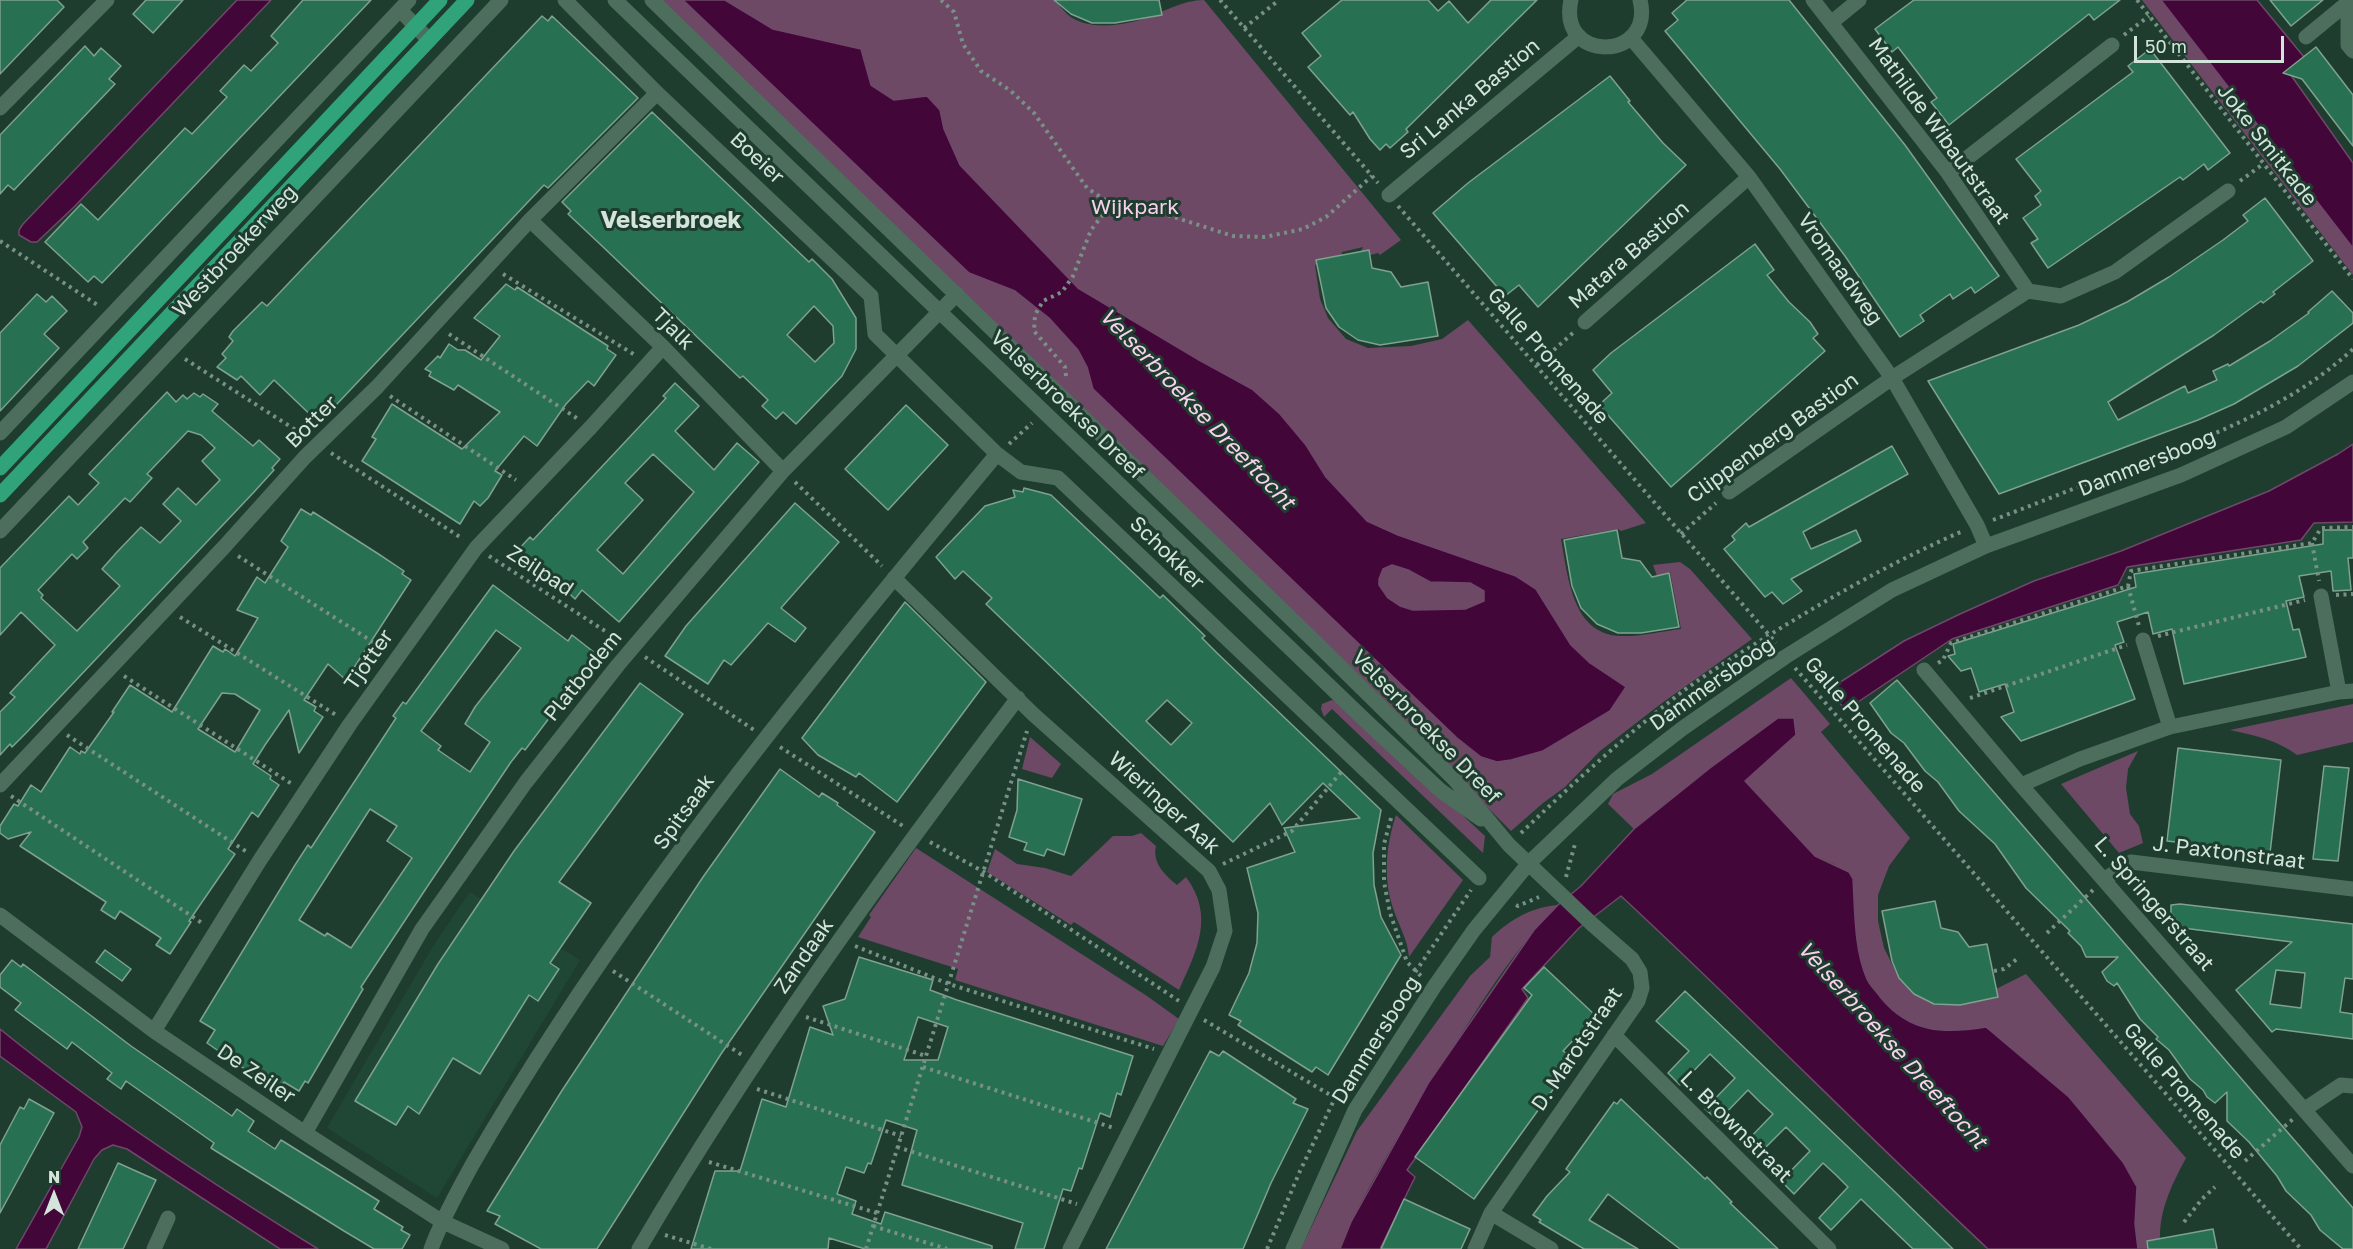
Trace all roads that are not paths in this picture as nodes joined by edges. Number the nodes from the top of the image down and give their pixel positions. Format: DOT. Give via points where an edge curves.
graph roads {
  1 [pos="440,0"];
  2 [pos="467,0"];
  3 [pos="501,0"];
  4 [pos="565,0"];
  5 [pos="615,0"];
  6 [pos="652,0"];
  7 [pos="1571,0"];
  8 [pos="1640,0"];
  9 [pos="1813,0"];
  10 [pos="1859,0"];
  11 [pos="2349,1"];
  12 [pos="97,3"];
  13 [pos="405,5"];
  14 [pos="1832,22"];
  15 [pos="416,26"];
  16 [pos="1579,36"];
  17 [pos="2306,37"];
  18 [pos="1631,38"];
  19 [pos="429,39"];
  20 [pos="2112,45"];
  21 [pos="2353,51"];
  22 [pos="657,93"];
  23 [pos="0,108"];
  24 [pos="1948,173"];
  25 [pos="1749,177"];
  26 [pos="2228,191"];
  27 [pos="1389,195"];
  28 [pos="530,220"];
  29 [pos="2028,291"];
  30 [pos="957,294"];
  31 [pos="940,312"];
  32 [pos="1585,322"];
  33 [pos="663,347"];
  34 [pos="898,356"];
  35 [pos="1892,378"];
  36 [pos="2353,382"];
  37 [pos="0,433"];
  38 [pos="997,454"];
  39 [pos="0,468"];
  40 [pos="783,471"];
  41 [pos="1729,492"];
  42 [pos="0,495"];
  43 [pos="0,531"];
  44 [pos="1986,546"];
  45 [pos="894,578"];
  46 [pos="2321,596"];
  47 [pos="2143,640"];
  48 [pos="1924,670"];
  49 [pos="2346,692"];
  50 [pos="1018,698"];
  51 [pos="2170,727"];
  52 [pos="2021,785"];
  53 [pos="5,790"];
  54 [pos="1497,832"];
  55 [pos="1529,863"];
  56 [pos="1479,878"];
  57 [pos="2105,879"];
  58 [pos="2353,889"];
  59 [pos="2,920"];
  60 [pos="154,1031"];
  61 [pos="1614,1035"];
  62 [pos="2353,1086"];
  63 [pos="2305,1109"];
  64 [pos="305,1133"];
  65 [pos="2353,1166"];
  66 [pos="1491,1213"];
  67 [pos="168,1218"];
  68 [pos="441,1221"];
  69 [pos="154,1249"];
  70 [pos="431,1249"];
  71 [pos="502,1249"];
  72 [pos="639,1249"];
  73 [pos="1070,1249"];
  74 [pos="1293,1249"];
  75 [pos="1475,1249"];
  76 [pos="1551,1249"];
  77 [pos="1829,1249"];
  1 -- 15 [label="main road, Westbroekerweg"];
  2 -- 19 [label="main road, Westbroekerweg"];
  3 -- 43 [label="street, Westbroekerweg"];
  4 -- 22 [label="street, Boeier"];
  5 -- 31 [label="street, Velserbroekse Dreef"];
  6 -- 30 [label="street, Velserbroekse Dreef"];
  7 -- 16 [label="street" via="1570,19"];
  8 -- 18 [label="street" via="1642,16"];
  9 -- 14 [label="street, Mathilde Wibautstraat"];
  10 -- 14 [label="street"];
  11 -- 17 [label="street"];
  11 -- 21 [label="street" via="2348,45"];
  12 -- 23 [label="street"];
  13 -- 15 [label="street"];
  13 -- 37 [label="street"];
  14 -- 24 [label="street, Mathilde Wibautstraat"];
  15 -- 19 [label="street"];
  15 -- 39 [label="main road, Westbroekerweg"];
  16 -- 18 [label="street" via="1605,48"];
  16 -- 27 [label="street, Sri Lanka Bastion"];
  18 -- 25 [label="street, Vromaadweg"];
  19 -- 42 [label="main road, Westbroekerweg"];
  20 -- 24 [label="street"];
  22 -- 28 [label="street, Botter"];
  22 -- 34 [label="street, Boeier" via="871,296 876,334"];
  24 -- 29 [label="street, Mathilde Wibautstraat"];
  25 -- 32 [label="street, Matara Bastion"];
  25 -- 35 [label="street, Vromaadweg"];
  26 -- 29 [label="street" via="2115,272 2061,296"];
  28 -- 33 [label="street, Tjalk"];
  28 -- 53 [label="street, Botter" via="54,727"];
  29 -- 35 [label="street, Clippenberg Bastion"];
  30 -- 31 [label="street, Platbodem"];
  30 -- 54 [label="street, Velserbroekse Dreef" via="1455,780"];
  31 -- 34 [label="street, Platbodem"];
  31 -- 54 [label="street, Velserbroekse Dreef" via="1369,724 1441,791"];
  33 -- 40 [label="street, Tjalk"];
  33 -- 60 [label="street, Tjotter" via="476,548 350,724"];
  34 -- 38 [label="street, Schokker"];
  34 -- 40 [label="street, Platbodem"];
  35 -- 41 [label="street, Clippenberg Bastion"];
  35 -- 44 [label="street, Vromaadweg"];
  36 -- 44 [label="street, Dammersboog" via="2286,427 2181,475"];
  38 -- 45 [label="street, Spitsaak"];
  38 -- 56 [label="street, Schokker" via="1021,472 1058,478"];
  40 -- 64 [label="street, Platbodem" via="632,648 526,782 422,929"];
  44 -- 55 [label="street, Dammersboog" via="1892,590 1785,657 1617,779"];
  45 -- 50 [label="street, Wieringer Aak"];
  45 -- 68 [label="street, Spitsaak" via="766,737 599,962 502,1111"];
  46 -- 49 [label="street"];
  47 -- 51 [label="street"];
  48 -- 52 [label="street, L. Springerstraat"];
  49 -- 51 [label="street"];
  50 -- 72 [label="street, Zandaak" via="915,834 755,1064"];
  50 -- 73 [label="street, Wieringer Aak" via="1209,871 1219,890 1225,931 1214,967"];
  51 -- 52 [label="street"];
  52 -- 57 [label="street, L. Springerstraat"];
  54 -- 55 [label="street, Velserbroekse Dreef"];
  55 -- 61 [label="street, D. Marotstraat" via="1632,959 1642,988 1638,1001"];
  55 -- 74 [label="street, Dammersboog" via="1474,930 1355,1110"];
  57 -- 58 [label="street, J. Paxtonstraat" via="2131,862"];
  57 -- 63 [label="street, L. Springerstraat"];
  59 -- 60 [label="street, De Zeiler"];
  60 -- 64 [label="street, De Zeiler"];
  61 -- 66 [label="street, D. Marotstraat"];
  61 -- 77 [label="street, L. Brownstraat"];
  62 -- 63 [label="street" via="2341,1084"];
  63 -- 65 [label="street, L. Springerstraat"];
  64 -- 68 [label="street, De Zeiler"];
  66 -- 75 [label="street, D. Marotstraat"];
  66 -- 76 [label="street"];
  67 -- 69 [label="street"];
  68 -- 70 [label="street, Spitsaak"];
  68 -- 71 [label="street, De Zeiler"];
}
